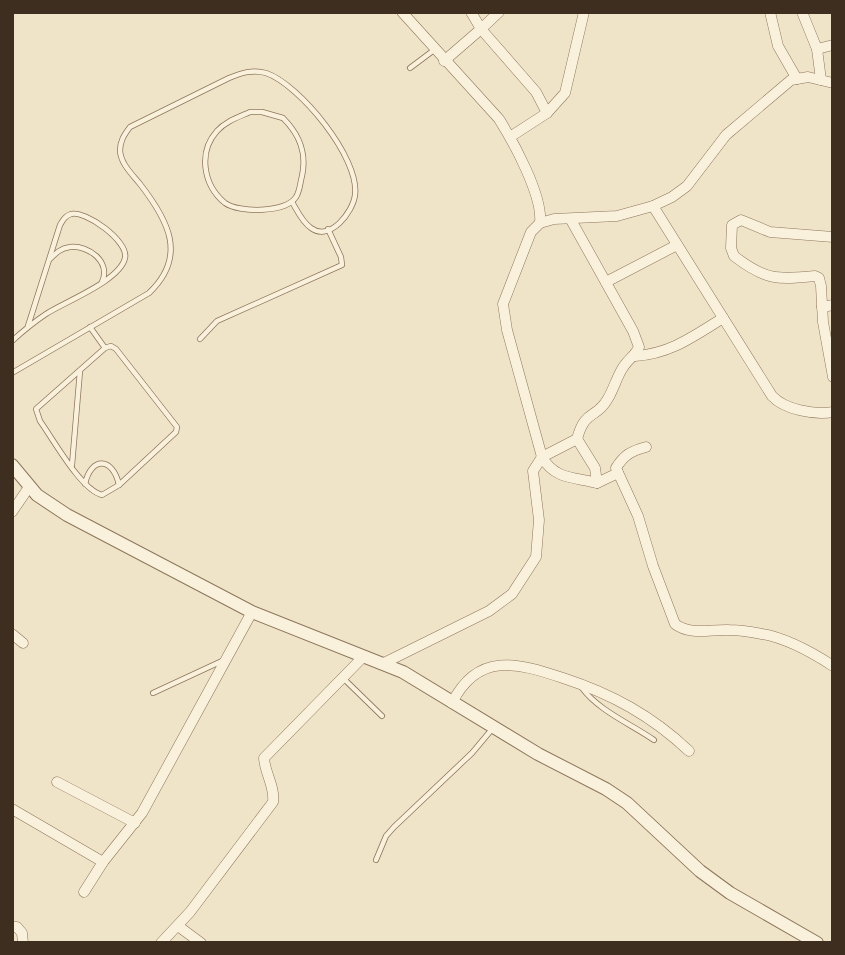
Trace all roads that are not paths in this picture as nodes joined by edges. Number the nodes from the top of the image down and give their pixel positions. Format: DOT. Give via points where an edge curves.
graph roads {
  1 [pos="402,12"];
  2 [pos="471,12"];
  3 [pos="499,12"];
  4 [pos="584,12"];
  5 [pos="770,12"];
  6 [pos="802,12"];
  7 [pos="481,29"];
  8 [pos="833,45"];
  9 [pos="817,49"];
  10 [pos="434,50"];
  11 [pos="444,61"];
  12 [pos="410,68"];
  13 [pos="797,79"];
  14 [pos="821,80"];
  15 [pos="833,83"];
  16 [pos="547,113"];
  17 [pos="510,137"];
  18 [pos="292,202"];
  19 [pos="653,206"];
  20 [pos="571,220"];
  21 [pos="540,223"];
  22 [pos="328,229"];
  23 [pos="833,237"];
  24 [pos="677,245"];
  25 [pos="49,259"];
  26 [pos="606,282"];
  27 [pos="101,283"];
  28 [pos="827,306"];
  29 [pos="723,318"];
  30 [pos="28,327"];
  31 [pos="90,327"];
  32 [pos="200,340"];
  33 [pos="12,341"];
  34 [pos="105,348"];
  35 [pos="830,351"];
  36 [pos="635,356"];
  37 [pos="80,370"];
  38 [pos="12,373"];
  39 [pos="833,377"];
  40 [pos="833,412"];
  41 [pos="577,439"];
  42 [pos="646,447"];
  43 [pos="542,457"];
  44 [pos="12,465"];
  45 [pos="72,466"];
  46 [pos="618,473"];
  47 [pos="21,482"];
  48 [pos="597,484"];
  49 [pos="85,485"];
  50 [pos="119,485"];
  51 [pos="12,512"];
  52 [pos="252,612"];
  53 [pos="12,634"];
  54 [pos="23,643"];
  55 [pos="363,656"];
  56 [pos="226,659"];
  57 [pos="382,664"];
  58 [pos="833,666"];
  59 [pos="342,678"];
  60 [pos="577,682"];
  61 [pos="153,693"];
  62 [pos="452,703"];
  63 [pos="382,716"];
  64 [pos="493,727"];
  65 [pos="654,740"];
  66 [pos="689,751"];
  67 [pos="57,782"];
  68 [pos="12,810"];
  69 [pos="135,823"];
  70 [pos="376,860"];
  71 [pos="103,862"];
  72 [pos="84,892"];
  73 [pos="178,926"];
  74 [pos="12,927"];
  75 [pos="816,942"];
  76 [pos="23,943"];
  77 [pos="161,943"];
  78 [pos="201,943"];
  1 -- 10 [label="street"];
  2 -- 7 [label="street"];
  3 -- 7 [label="street"];
  4 -- 16 [label="street" via="565,93"];
  5 -- 13 [label="street" via="778,46"];
  6 -- 9 [label="street"];
  7 -- 11 [label="street"];
  7 -- 16 [label="street" via="536,92"];
  8 -- 9 [label="street"];
  9 -- 14 [label="street"];
  10 -- 11 [label="street"];
  10 -- 12 [label="lane"];
  11 -- 17 [label="street"];
  13 -- 14 [label="street"];
  13 -- 19 [label="street" via="726,135 687,186"];
  14 -- 15 [label="street"];
  16 -- 17 [label="street"];
  17 -- 21 [label="street" via="536,193"];
  18 -- 18 [label="lane" via="262,210 225,203 204,166 218,130 250,112 283,118 305,157 299,191"];
  18 -- 22 [label="lane" via="311,229"];
  19 -- 20 [label="street" via="617,216"];
  19 -- 24 [label="street"];
  20 -- 21 [label="street"];
  20 -- 26 [label="street"];
  21 -- 43 [label="street" via="531,232 503,304"];
  22 -- 31 [label="lane" via="347,214 355,194 351,168 324,122 281,80 264,72 229,78 130,127 122,138 120,153 126,168 164,221 171,261 162,281 149,293"];
  22 -- 32 [label="lane" via="342,265 217,321"];
  23 -- 28 [label="street" via="770,232 741,220 732,225 734,256 776,279 819,278"];
  24 -- 26 [label="street"];
  24 -- 29 [label="street"];
  25 -- 27 [label="lane" via="58,251 77,247 100,258 105,266"];
  25 -- 27 [label="lane" via="64,218 82,215 116,237 124,248 125,258 118,270"];
  25 -- 30 [label="lane"];
  26 -- 36 [label="street" via="633,331 639,347"];
  27 -- 30 [label="lane"];
  28 -- 35 [label="street"];
  29 -- 36 [label="street" via="667,350"];
  29 -- 40 [label="street" via="777,402"];
  30 -- 33 [label="lane"];
  31 -- 34 [label="lane"];
  31 -- 38 [label="lane"];
  34 -- 37 [label="lane"];
  34 -- 50 [label="lane" via="116,349 177,427"];
  35 -- 39 [label="street"];
  36 -- 41 [label="street" via="622,369 607,401 587,416"];
  37 -- 45 [label="lane"];
  37 -- 45 [label="lane" via="36,409"];
  41 -- 43 [label="street"];
  41 -- 48 [label="street" via="595,468"];
  42 -- 46 [label="street" via="622,457"];
  43 -- 48 [label="street" via="555,473"];
  43 -- 57 [label="street" via="533,471 539,520 536,556 512,594 489,611"];
  44 -- 47 [label="street"];
  45 -- 49 [label="lane"];
  46 -- 48 [label="street"];
  46 -- 58 [label="street" via="638,516 675,624 690,631 765,634"];
  47 -- 51 [label="street"];
  47 -- 52 [label="street" via="66,515"];
  49 -- 50 [label="lane" via="102,495"];
  49 -- 50 [label="lane" via="87,474 101,463 110,466"];
  52 -- 55 [label="street"];
  52 -- 56 [label="street"];
  53 -- 54 [label="street"];
  55 -- 57 [label="street"];
  55 -- 59 [label="street"];
  56 -- 61 [label="lane"];
  56 -- 69 [label="street"];
  57 -- 62 [label="street"];
  59 -- 63 [label="lane"];
  59 -- 73 [label="street" via="264,758 273,802"];
  60 -- 62 [label="street" via="509,663 467,679"];
  60 -- 65 [label="lane" via="588,697"];
  60 -- 66 [label="street" via="650,718"];
  62 -- 64 [label="street"];
  64 -- 70 [label="lane" via="386,836"];
  64 -- 75 [label="street" via="606,789 730,893"];
  67 -- 69 [label="street"];
  68 -- 71 [label="street"];
  69 -- 71 [label="street"];
  71 -- 72 [label="street"];
  73 -- 77 [label="street"];
  73 -- 78 [label="street"];
  74 -- 76 [label="street" via="21,931"];
}
